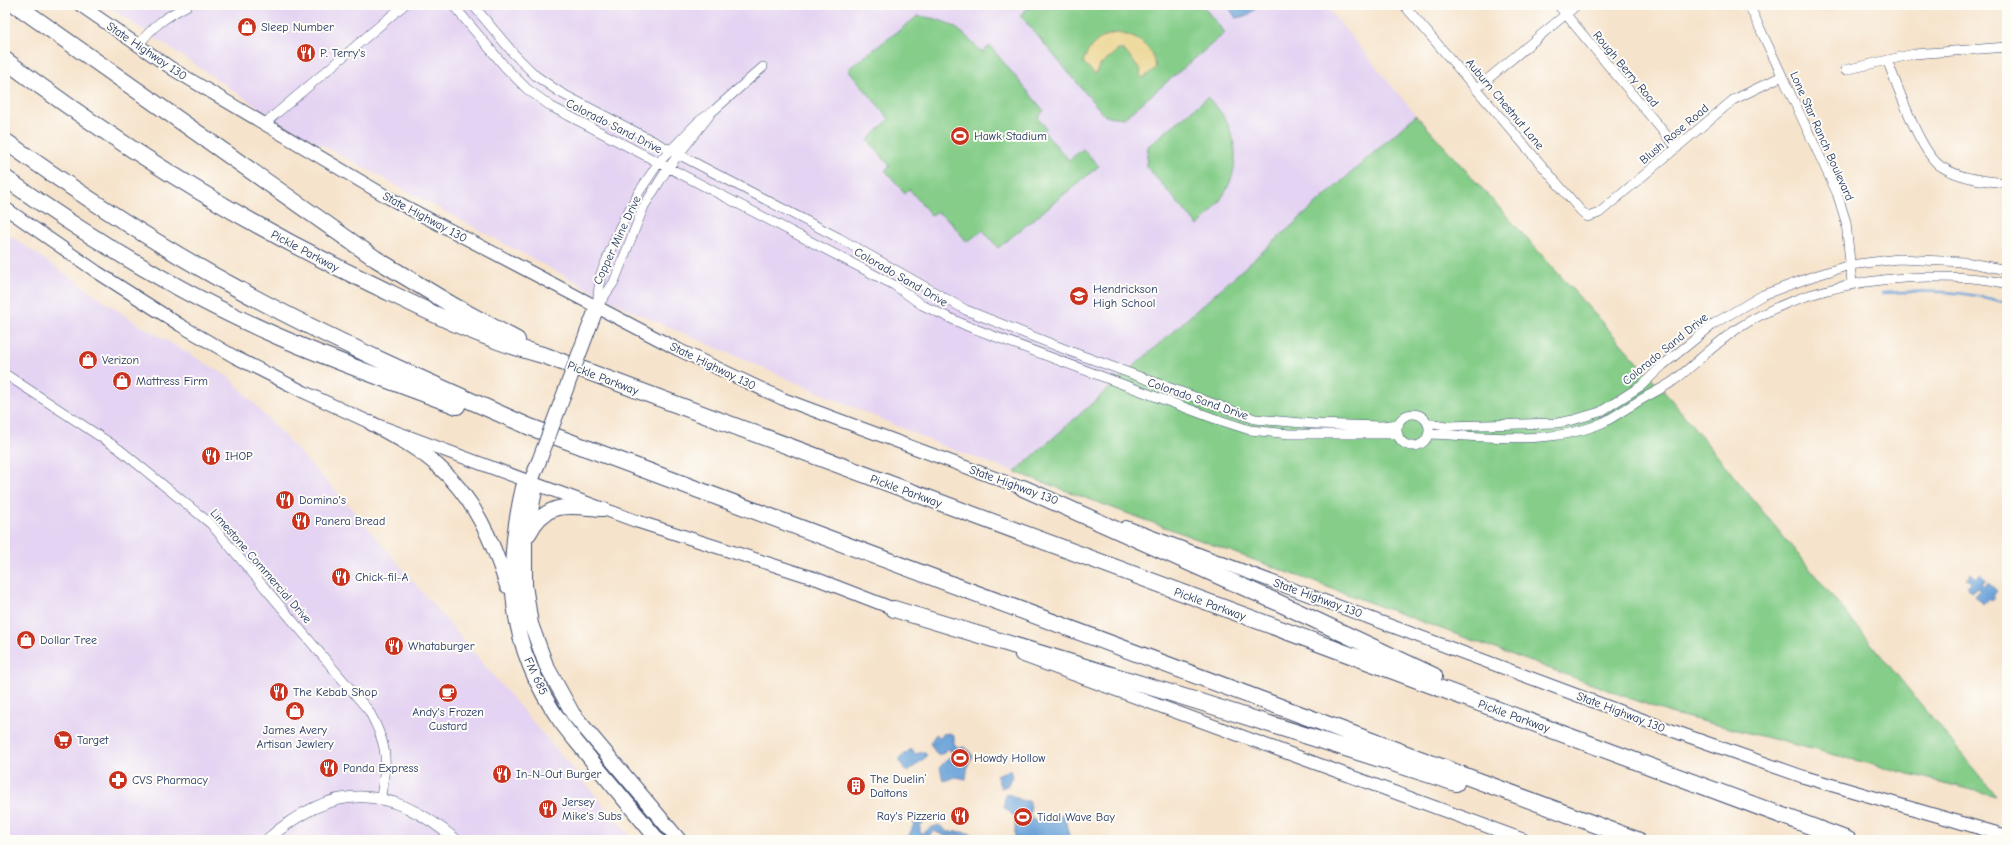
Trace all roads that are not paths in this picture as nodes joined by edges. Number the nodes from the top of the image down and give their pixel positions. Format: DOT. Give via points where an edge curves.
graph roads {
  1 [pos="16,5"];
  2 [pos="80,5"];
  3 [pos="188,5"];
  4 [pos="404,5"];
  5 [pos="453,5"];
  6 [pos="473,5"];
  7 [pos="1404,5"];
  8 [pos="1558,5"];
  9 [pos="1577,5"];
  10 [pos="1748,5"];
  11 [pos="1565,15"];
  12 [pos="138,46"];
  13 [pos="2007,47"];
  14 [pos="5,60"];
  15 [pos="1887,60"];
  16 [pos="763,67"];
  17 [pos="1845,70"];
  18 [pos="1782,76"];
  19 [pos="1477,88"];
  20 [pos="264,124"];
  21 [pos="5,141"];
  22 [pos="1677,148"];
  23 [pos="674,153"];
  24 [pos="659,162"];
  25 [pos="668,168"];
  26 [pos="5,178"];
  27 [pos="2007,184"];
  28 [pos="7,213"];
  29 [pos="1588,218"];
  30 [pos="1850,265"];
  31 [pos="2007,270"];
  32 [pos="1852,283"];
  33 [pos="2007,284"];
  34 [pos="597,307"];
  35 [pos="986,317"];
  36 [pos="966,326"];
  37 [pos="546,356"];
  38 [pos="5,374"];
  39 [pos="1574,420"];
  40 [pos="371,423"];
  41 [pos="1428,423"];
  42 [pos="1398,424"];
  43 [pos="530,427"];
  44 [pos="1576,430"];
  45 [pos="1398,434"];
  46 [pos="1429,434"];
  47 [pos="531,481"];
  48 [pos="1023,488"];
  49 [pos="603,509"];
  50 [pos="525,541"];
  51 [pos="513,606"];
  52 [pos="894,609"];
  53 [pos="1565,735"];
  54 [pos="382,798"];
  55 [pos="446,836"];
  56 [pos="2007,836"];
  57 [pos="267,840"];
  58 [pos="456,840"];
  59 [pos="658,840"];
  60 [pos="679,840"];
  61 [pos="1524,840"];
  62 [pos="1632,840"];
  63 [pos="1637,840"];
  64 [pos="1848,840"];
  1 -- 37 [label="highway" via="376,259 452,305"];
  2 -- 12 [label="main road, State Highway 130"];
  3 -- 12 [label="street" via="162,19"];
  4 -- 20 [label="street"];
  5 -- 24 [label="street, Colorado Sand Drive" via="527,89 552,107"];
  6 -- 23 [label="street, Colorado Sand Drive" via="536,76 561,94"];
  7 -- 19 [label="street, Auburn Chestnut Lane"];
  8 -- 11 [label="street, Rough Berry Road"];
  9 -- 11 [label="street"];
  10 -- 18 [label="street, Lone Star Ranch Boulevard"];
  11 -- 19 [label="street"];
  11 -- 22 [label="street, Rough Berry Road"];
  12 -- 20 [label="main road, State Highway 130"];
  13 -- 15 [label="street" via="1914,54"];
  14 -- 37 [label="highway, Pickle Parkway" via="142,156 270,232 337,268 441,317 493,339"];
  15 -- 17 [label="street"];
  15 -- 27 [label="street" via="1923,145 1932,158 1942,167 1961,175"];
  16 -- 23 [label="street, Copper Mine Drive" via="712,112"];
  18 -- 22 [label="street, Blush Rose Road" via="1733,100"];
  18 -- 30 [label="street, Lone Star Ranch Boulevard" via="1837,193 1846,222"];
  19 -- 29 [label="street, Auburn Chestnut Lane"];
  20 -- 34 [label="main road, State Highway 130" via="389,198"];
  21 -- 43 [label="highway" via="133,227 240,290 391,366"];
  22 -- 29 [label="street, Blush Rose Road" via="1599,213"];
  23 -- 24 [label="street, Copper Mine Drive"];
  23 -- 25 [label="street, Copper Mine Drive"];
  23 -- 35 [label="street, Colorado Sand Drive" via="839,238 966,310"];
  24 -- 25 [label="street, Colorado Sand Drive"];
  24 -- 34 [label="street, Copper Mine Drive" via="619,229 600,276"];
  25 -- 34 [label="street, Copper Mine Drive" via="644,206 614,282"];
  25 -- 36 [label="street, Colorado Sand Drive" via="894,285 922,305"];
  26 -- 43 [label="highway" via="94,240 177,288 228,313 339,362 469,410"];
  28 -- 40 [label="main road, FM 685" via="180,325 304,392"];
  30 -- 31 [label="street, Colorado Sand Drive" via="1898,260 1932,260 1966,262"];
  30 -- 32 [label="street, Lone Star Ranch Boulevard"];
  30 -- 39 [label="street, Colorado Sand Drive" via="1763,294 1715,323 1663,364 1641,386 1600,412"];
  32 -- 33 [label="street, Colorado Sand Drive" via="1876,279 1953,277"];
  32 -- 44 [label="street, Colorado Sand Drive" via="1782,305 1741,327 1718,343 1672,382 1601,423"];
  34 -- 47 [label="main road, FM 685 / FM 685, bridge"];
  34 -- 48 [label="main road, State Highway 130" via="679,350 783,399"];
  35 -- 36 [label="street"];
  35 -- 42 [label="street, Colorado Sand Drive" via="1072,352 1255,419 1314,424"];
  36 -- 45 [label="street, Colorado Sand Drive" via="1250,430 1289,434"];
  37 -- 53 [label="highway, Pickle Parkway"];
  38 -- 54 [label="street, Limestone Commercial Drive" via="119,449 211,524 369,711 378,727 384,749"];
  39 -- 41 [label="street, Colorado Sand Drive" via="1557,423 1446,426"];
  39 -- 44 [label="street"];
  40 -- 47 [label="main road"];
  40 -- 51 [label="main road, FM 685" via="406,442 438,466 462,492 480,518 495,549"];
  41 -- 42 [label="street" via="1416,414 1406,416"];
  41 -- 46 [label="street"];
  42 -- 45 [label="street"];
  43 -- 63 [label="highway"];
  44 -- 46 [label="street, Colorado Sand Drive" via="1561,435 1521,437"];
  45 -- 46 [label="street" via="1404,443 1414,446 1423,443"];
  47 -- 49 [label="main road"];
  47 -- 50 [label="main road, FM 685 / FM 685" via="535,491"];
  47 -- 51 [label="main road, FM 685" via="523,487 512,540"];
  48 -- 53 [label="highway"];
  48 -- 56 [label="main road, State Highway 130" via="1662,728 1804,777"];
  49 -- 50 [label="main road" via="561,506 550,510 535,521"];
  49 -- 52 [label="main road" via="817,580"];
  50 -- 60 [label="main road, FM 685 / FM 685" via="525,585 531,624 546,666 573,714"];
  51 -- 59 [label="main road, FM 685 / FM 685" via="522,646 545,698 560,721"];
  52 -- 61 [label="main road"];
  52 -- 62 [label="highway" via="1227,711"];
  53 -- 64 [label="highway, Pickle Parkway"];
  54 -- 55 [label="street" via="430,820"];
  54 -- 57 [label="street" via="335,799 310,808"];
  55 -- 58 [label="street"];
}
